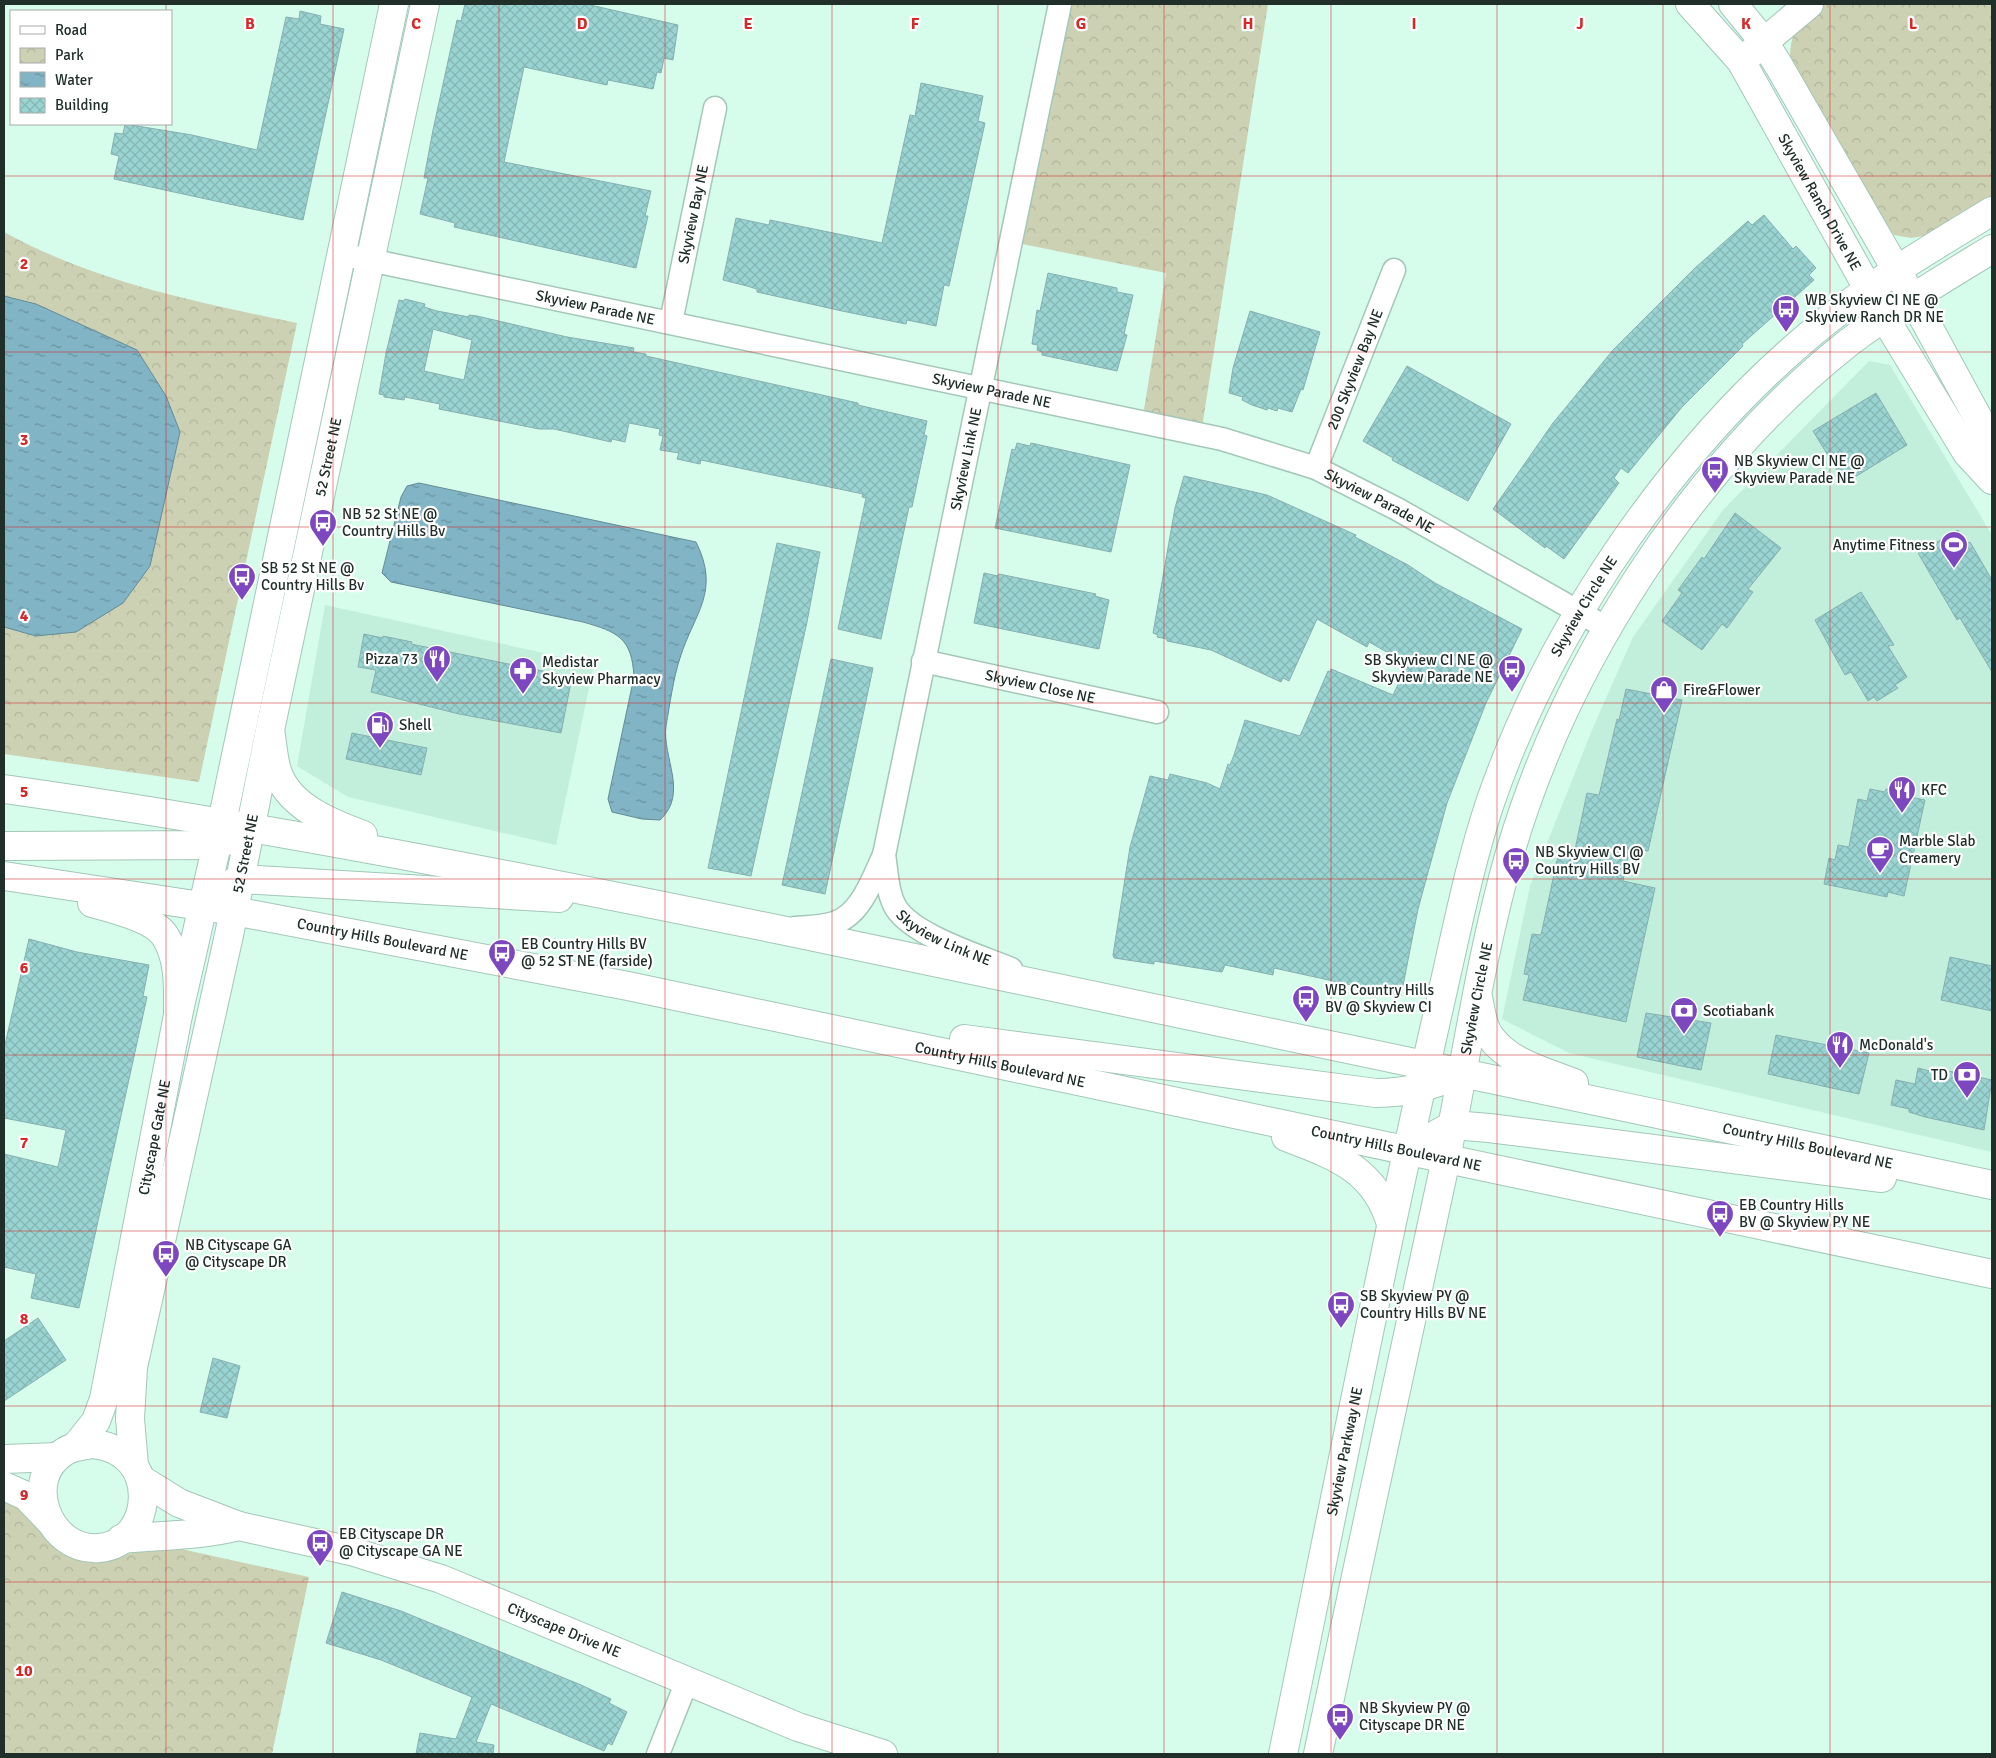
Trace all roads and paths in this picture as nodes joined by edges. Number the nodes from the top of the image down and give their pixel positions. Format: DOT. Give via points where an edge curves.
graph roads {
  1 [pos="394,4"];
  2 [pos="425,4"];
  3 [pos="1060,4"];
  4 [pos="1690,4"];
  5 [pos="1809,4"];
  6 [pos="1745,8"];
  7 [pos="1720,36"];
  8 [pos="1764,42"];
  9 [pos="1741,61"];
  10 [pos="715,108"];
  11 [pos="1992,211"];
  12 [pos="1992,249"];
  13 [pos="341,254"];
  14 [pos="369,260"];
  15 [pos="1394,270"];
  16 [pos="1897,270"];
  17 [pos="1869,289"];
  18 [pos="1912,297"];
  19 [pos="1884,317"];
  20 [pos="671,322"];
  21 [pos="982,388"];
  22 [pos="1992,450"];
  23 [pos="1316,468"];
  24 [pos="1992,480"];
  25 [pos="1580,612"];
  26 [pos="1608,628"];
  27 [pos="923,661"];
  28 [pos="1157,712"];
  29 [pos="270,730"];
  30 [pos="4,789"];
  31 [pos="250,826"];
  32 [pos="219,834"];
  33 [pos="4,846"];
  34 [pos="884,855"];
  35 [pos="426,858"];
  36 [pos="4,877"];
  37 [pos="240,879"];
  38 [pos="661,904"];
  39 [pos="202,906"];
  40 [pos="234,911"];
  41 [pos="782,930"];
  42 [pos="1046,984"];
  43 [pos="1478,998"];
  44 [pos="764,1014"];
  45 [pos="178,1015"];
  46 [pos="1464,1073"];
  47 [pos="1423,1077"];
  48 [pos="1212,1108"];
  49 [pos="1660,1115"];
  50 [pos="1453,1126"];
  51 [pos="1408,1150"];
  52 [pos="1446,1158"];
  53 [pos="1992,1185"];
  54 [pos="1992,1193"];
  55 [pos="1390,1224"];
  56 [pos="1992,1274"];
  57 [pos="67,1452"];
  58 [pos="4,1459"];
  59 [pos="138,1473"];
  60 [pos="4,1486"];
  61 [pos="49,1520"];
  62 [pos="239,1526"];
  63 [pos="121,1539"];
  64 [pos="687,1681"];
  65 [pos="658,1754"];
  66 [pos="883,1754"];
  67 [pos="1283,1754"];
  68 [pos="1318,1754"];
  1 -- 13 [label="street, 52 Street NE"];
  2 -- 14 [label="street, 52 Street NE"];
  3 -- 21 [label="street, Skyview Link NE"];
  4 -- 7 [label="street, Skyview Ranch Drive NE"];
  5 -- 8 [label="street"];
  6 -- 7 [label="street"];
  6 -- 8 [label="street, Skyview Ranch Drive NE"];
  7 -- 9 [label="street, Skyview Ranch Drive NE"];
  8 -- 9 [label="street"];
  8 -- 16 [label="street, Skyview Ranch Drive NE"];
  9 -- 17 [label="street, Skyview Ranch Drive NE"];
  10 -- 20 [label="street, Skyview Bay NE"];
  11 -- 16 [label="street, Skyview Circle NE"];
  12 -- 18 [label="street, Skyview Circle NE"];
  13 -- 14 [label="street, Skyview Parade NE"];
  13 -- 32 [label="street, 52 Street NE"];
  14 -- 20 [label="street, Skyview Parade NE"];
  14 -- 29 [label="street, 52 Street NE"];
  15 -- 23 [label="street, 200 Skyview Bay NE"];
  16 -- 17 [label="street, Skyview Circle NE"];
  16 -- 18 [label="street, Skyview Ranch Drive NE"];
  17 -- 19 [label="street, Skyview Ranch Drive NE"];
  17 -- 25 [label="street, Skyview Circle NE" via="1776,364 1712,428 1617,553"];
  18 -- 19 [label="street, Skyview Circle NE"];
  18 -- 22 [label="street, Skyview Ranch Drive NE" via="1990,440"];
  19 -- 24 [label="street, Skyview Ranch Drive NE" via="1967,453"];
  19 -- 26 [label="street, Skyview Circle NE" via="1798,388 1735,451 1646,566"];
  20 -- 21 [label="street, Skyview Parade NE"];
  21 -- 23 [label="street, Skyview Parade NE" via="1222,439"];
  21 -- 27 [label="street, Skyview Link NE"];
  23 -- 25 [label="street, Skyview Parade NE" via="1397,508"];
  25 -- 26 [label="street, Skyview Parade NE"];
  25 -- 47 [label="street, Skyview Circle NE" via="1549,665 1519,728 1491,800 1468,876"];
  26 -- 43 [label="street, Skyview Circle NE" via="1550,739 1526,806 1496,908"];
  27 -- 28 [label="street, Skyview Close NE"];
  27 -- 34 [label="street, Skyview Link NE"];
  29 -- 31 [label="street, 52 Street NE"];
  29 -- 35 [label="street" via="279,776 290,794 302,804 338,826"];
  30 -- 32 [label="street"];
  31 -- 32 [label="street" via="231,839"];
  31 -- 35 [label="street, Country Hills Boulevard NE"];
  31 -- 37 [label="street, 52 Street NE"];
  32 -- 33 [label="street"];
  32 -- 39 [label="street, Cityscape Gate NE"];
  34 -- 41 [label="street, Skyview Link NE" via="866,894 851,913 836,922"];
  34 -- 42 [label="street, Skyview Link NE" via="890,892 906,920 926,933"];
  35 -- 38 [label="street, Country Hills Boulevard NE"];
  36 -- 39 [label="street, Country Hills Boulevard NE"];
  36 -- 45 [label="street" via="120,911 153,925 165,935 177,968"];
  37 -- 38 [label="street"];
  37 -- 39 [label="street" via="222,887"];
  37 -- 40 [label="street, 52 Street NE"];
  38 -- 41 [label="street, Country Hills Boulevard NE"];
  39 -- 40 [label="street, Country Hills Boulevard NE"];
  39 -- 45 [label="street, Cityscape Gate NE"];
  40 -- 44 [label="street, Country Hills Boulevard NE"];
  40 -- 59 [label="street, Cityscape Gate NE" via="133,1367 130,1419"];
  41 -- 42 [label="street, Country Hills Boulevard NE"];
  42 -- 47 [label="street, Country Hills Boulevard NE"];
  43 -- 46 [label="street, Skyview Circle NE"];
  43 -- 49 [label="street" via="1488,1034 1510,1056"];
  44 -- 47 [label="street" via="1376,1093 1402,1093"];
  44 -- 48 [label="street, Country Hills Boulevard NE"];
  45 -- 57 [label="street, Cityscape Gate NE" via="104,1399 96,1422"];
  46 -- 47 [label="street, Country Hills Boulevard NE"];
  46 -- 49 [label="street, Country Hills Boulevard NE"];
  46 -- 50 [label="street, Skyview Circle NE"];
  47 -- 51 [label="street, Skyview Circle NE"];
  48 -- 51 [label="street, Country Hills Boulevard NE"];
  48 -- 55 [label="street" via="1320,1150 1352,1167 1375,1187 1385,1204"];
  49 -- 53 [label="street, Country Hills Boulevard NE"];
  50 -- 51 [label="street"];
  50 -- 52 [label="street, Skyview Circle NE"];
  50 -- 54 [label="street"];
  51 -- 52 [label="street, Country Hills Boulevard NE"];
  51 -- 55 [label="street, Skyview Parkway NE"];
  52 -- 56 [label="street, Country Hills Boulevard NE"];
  52 -- 68 [label="street"];
  55 -- 67 [label="street, Skyview Parkway NE"];
  57 -- 58 [label="street"];
  57 -- 59 [label="street" via="93,1444 116,1449"];
  57 -- 61 [label="street" via="47,1474 43,1492"];
  59 -- 62 [label="street, Cityscape Drive NE" via="179,1503"];
  59 -- 63 [label="street" via="143,1508 132,1529"];
  60 -- 61 [label="street" via="26,1496"];
  61 -- 63 [label="street" via="69,1542 84,1547 112,1546"];
  62 -- 63 [label="street, Cityscape Drive NE" via="213,1533"];
  62 -- 64 [label="street, Cityscape Drive NE" via="351,1551 441,1579"];
  64 -- 65 [label="street"];
  64 -- 66 [label="street, Cityscape Drive NE" via="798,1727"];
}
